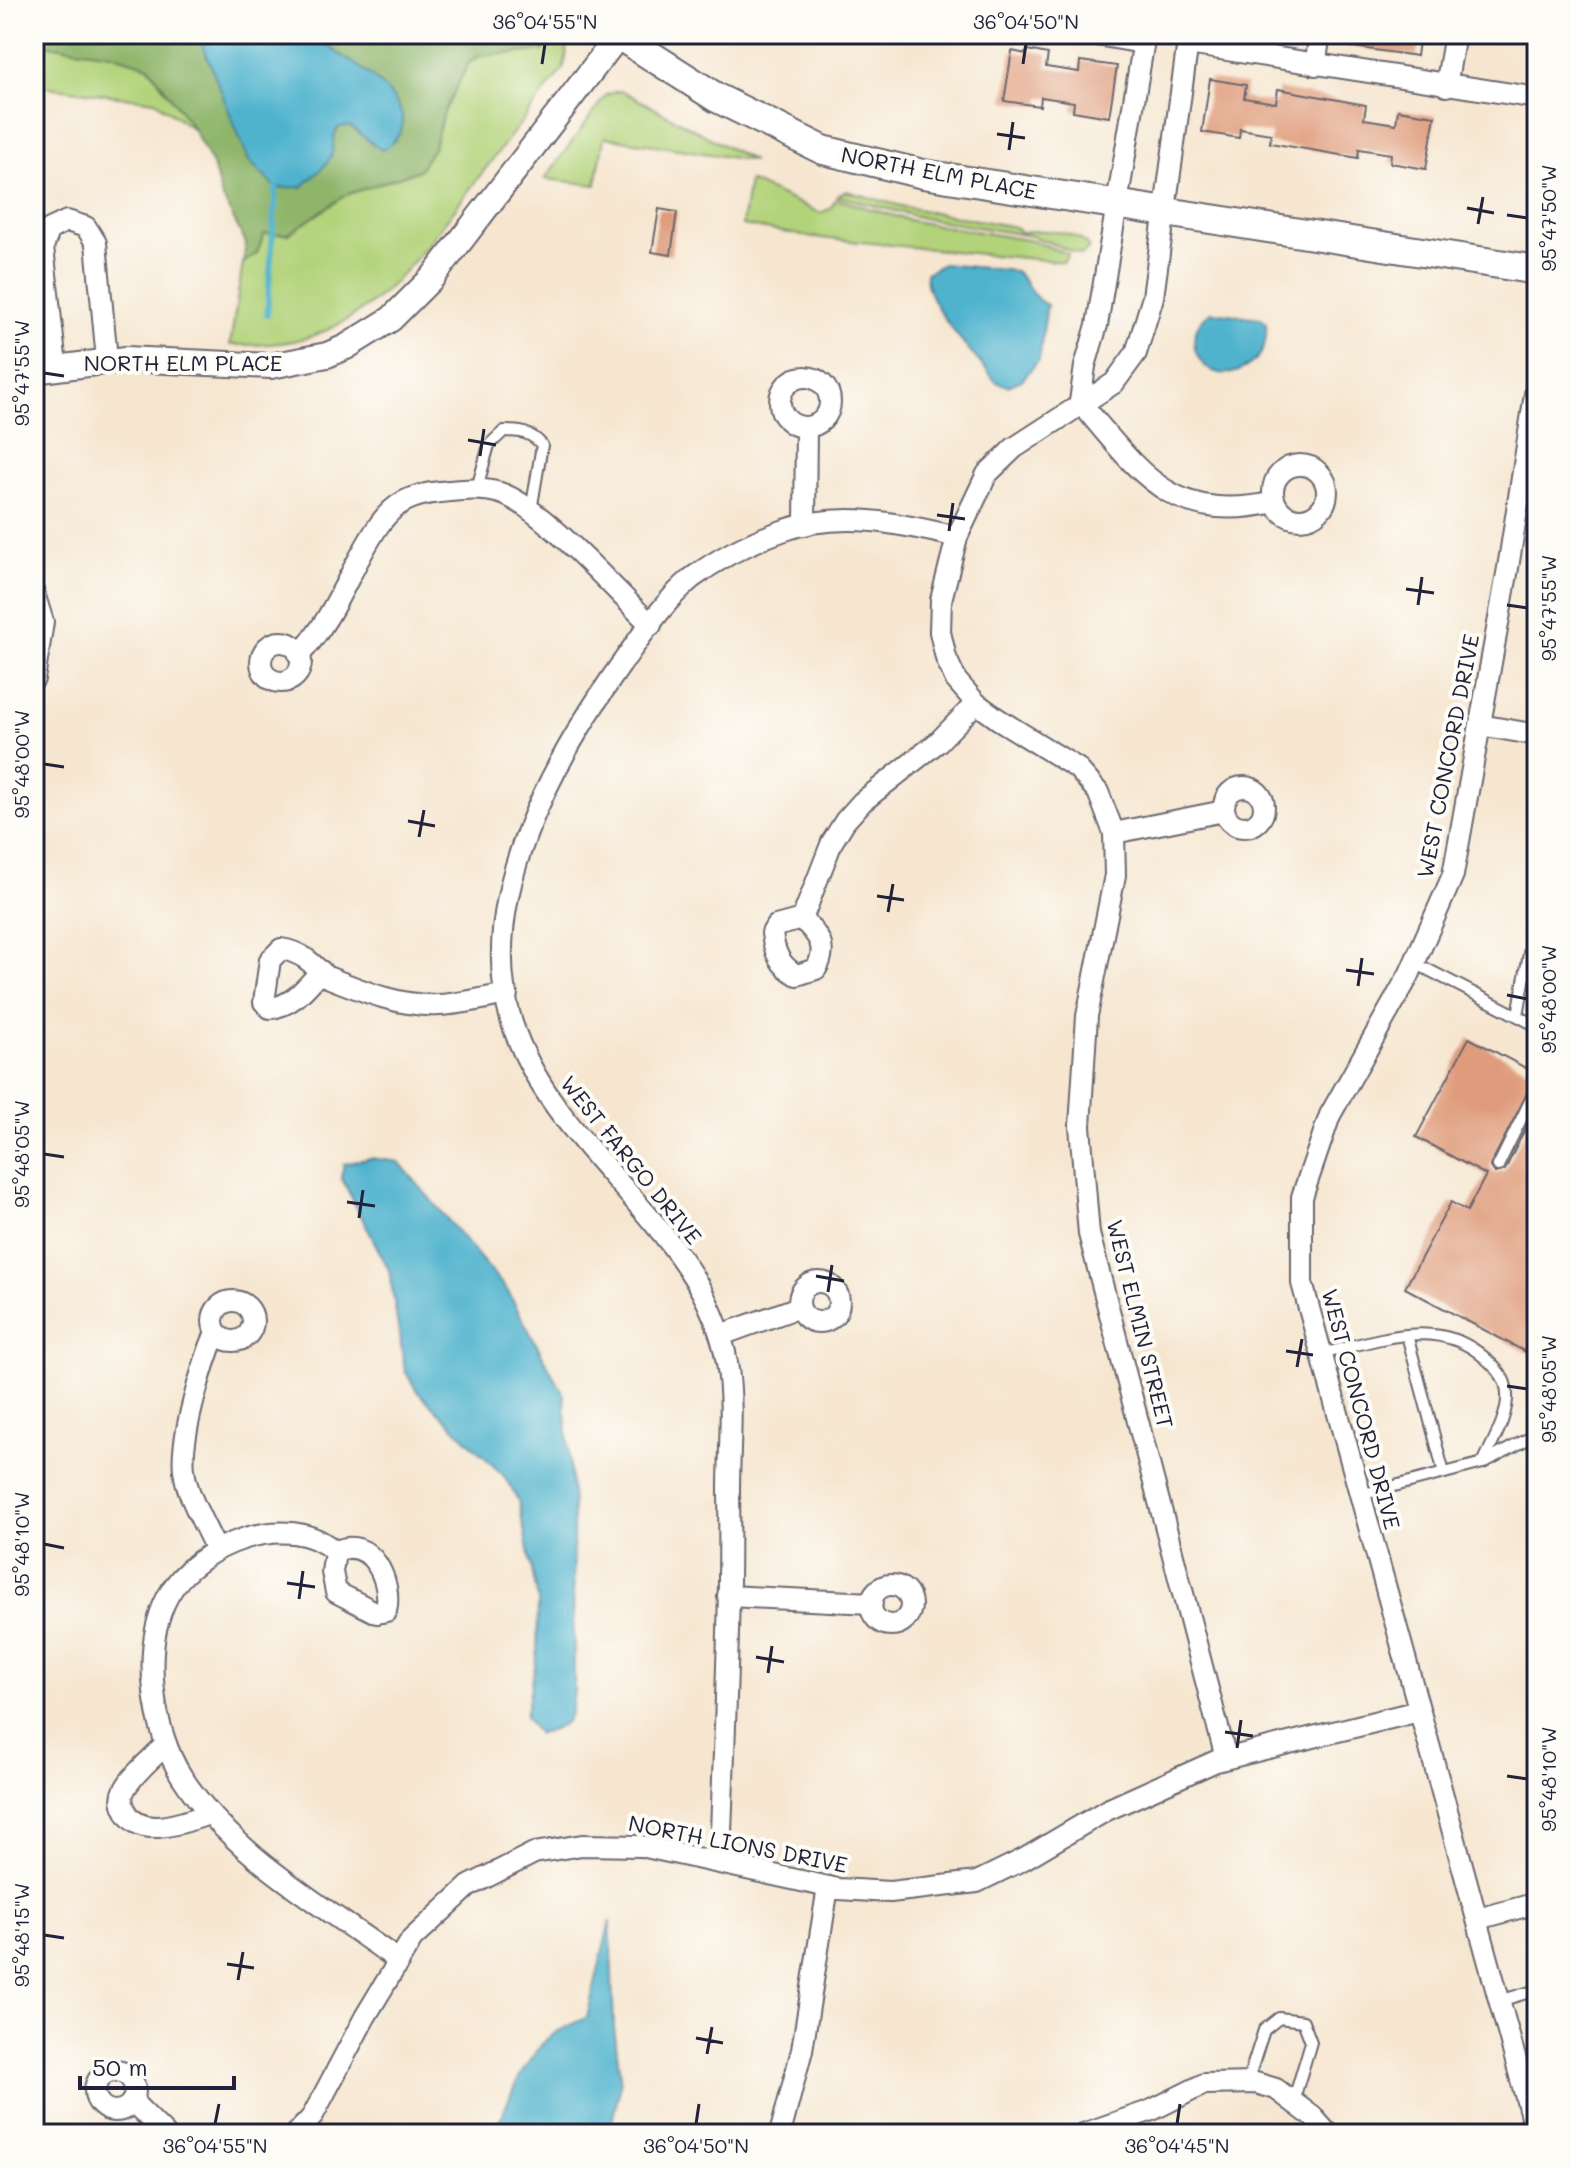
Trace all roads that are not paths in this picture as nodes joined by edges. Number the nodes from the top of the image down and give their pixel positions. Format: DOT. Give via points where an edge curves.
graph roads {
  1 [pos="618,34"];
  2 [pos="1091,34"];
  3 [pos="1320,34"];
  4 [pos="1455,34"];
  5 [pos="1144,39"];
  6 [pos="1188,39"];
  7 [pos="1315,65"];
  8 [pos="1446,86"];
  9 [pos="1537,98"];
  10 [pos="1118,205"];
  11 [pos="1164,212"];
  12 [pos="1537,270"];
  13 [pos="107,360"];
  14 [pos="45,368"];
  15 [pos="1537,381"];
  16 [pos="1080,402"];
  17 [pos="806,427"];
  18 [pos="477,488"];
  19 [pos="1275,502"];
  20 [pos="531,511"];
  21 [pos="805,525"];
  22 [pos="957,537"];
  23 [pos="34,593"];
  24 [pos="651,625"];
  25 [pos="299,655"];
  26 [pos="34,679"];
  27 [pos="976,703"];
  28 [pos="1480,725"];
  29 [pos="1537,735"];
  30 [pos="1224,811"];
  31 [pos="1114,833"];
  32 [pos="802,919"];
  33 [pos="1537,926"];
  34 [pos="1415,963"];
  35 [pos="321,971"];
  36 [pos="507,994"];
  37 [pos="1518,1015"];
  38 [pos="1537,1026"];
  39 [pos="1537,1087"];
  40 [pos="1498,1166"];
  41 [pos="799,1307"];
  42 [pos="216,1332"];
  43 [pos="721,1335"];
  44 [pos="1407,1335"];
  45 [pos="1321,1354"];
  46 [pos="1537,1434"];
  47 [pos="1483,1463"];
  48 [pos="1444,1473"];
  49 [pos="1360,1495"];
  50 [pos="216,1550"];
  51 [pos="335,1552"];
  52 [pos="728,1596"];
  53 [pos="872,1603"];
  54 [pos="1419,1711"];
  55 [pos="166,1744"];
  56 [pos="1226,1758"];
  57 [pos="210,1814"];
  58 [pos="720,1862"];
  59 [pos="828,1887"];
  60 [pos="1537,1903"];
  61 [pos="1478,1919"];
  62 [pos="399,1961"];
  63 [pos="1537,1990"];
  64 [pos="1499,2001"];
  65 [pos="1252,2083"];
  66 [pos="132,2101"];
  67 [pos="1293,2102"];
  68 [pos="165,2134"];
  69 [pos="296,2134"];
  70 [pos="780,2134"];
  71 [pos="1083,2134"];
  72 [pos="1328,2134"];
  73 [pos="1536,2134"];
  1 -- 10 [label="main road, NORTH ELM PLACE" via="717,98 823,150 923,174"];
  1 -- 13 [label="street, NORTH ELM PLACE" via="432,278 368,335 327,355 271,366"];
  2 -- 5 [label="street"];
  3 -- 7 [label="street"];
  4 -- 8 [label="street"];
  5 -- 10 [label="street"];
  6 -- 7 [label="street"];
  6 -- 11 [label="street, WEST ELMIN STREET"];
  7 -- 8 [label="street"];
  8 -- 9 [label="street"];
  10 -- 11 [label="main road, NORTH ELM PLACE"];
  10 -- 16 [label="street"];
  11 -- 12 [label="main road, NORTH ELM PLACE"];
  11 -- 16 [label="street, WEST ELMIN STREET" via="1153,297 1136,353 1114,383"];
  13 -- 14 [label="street, NORTH ELM PLACE"];
  13 -- 14 [label="street" via="96,243 86,227 67,221 50,229 43,247"];
  15 -- 28 [label="street, WEST CONCORD DRIVE"];
  16 -- 19 [label="street" via="1137,469 1180,500 1224,509"];
  16 -- 22 [label="street, WEST ELMIN STREET" via="1014,448 987,474"];
  17 -- 21 [label="street"];
  18 -- 20 [label="street" via="501,493"];
  18 -- 20 [label="lane" via="489,445 504,431 521,431 542,445"];
  18 -- 25 [label="street" via="418,495 395,506 325,624"];
  20 -- 24 [label="street"];
  21 -- 22 [label="street, WEST FARGO DRIVE" via="832,520 895,522"];
  21 -- 24 [label="street, WEST FARGO DRIVE" via="737,549 690,580"];
  22 -- 27 [label="street, WEST ELMIN STREET" via="941,600 940,632 956,680"];
  23 -- 26 [label="street" via="43,622"];
  24 -- 36 [label="street, WEST FARGO DRIVE" via="576,728 526,831 504,920"];
  27 -- 31 [label="street, WEST ELMIN STREET" via="1077,768 1098,792"];
  27 -- 32 [label="street" via="845,821"];
  28 -- 29 [label="street"];
  28 -- 34 [label="street, WEST CONCORD DRIVE" via="1453,875"];
  30 -- 31 [label="street"];
  31 -- 56 [label="street, WEST ELMIN STREET" via="1115,875 1087,1016 1080,1126 1089,1234"];
  33 -- 37 [label="lane"];
  34 -- 37 [label="lane"];
  34 -- 45 [label="street, WEST CONCORD DRIVE" via="1330,1115 1302,1197 1302,1283"];
  35 -- 36 [label="street" via="363,992 405,1002 438,1005"];
  36 -- 43 [label="street, WEST FARGO DRIVE" via="512,1023 543,1092 584,1147 681,1255"];
  37 -- 38 [label="lane"];
  39 -- 40 [label="lane"];
  41 -- 43 [label="street"];
  42 -- 50 [label="street" via="205,1359 183,1467"];
  43 -- 52 [label="street, WEST FARGO DRIVE" via="728,1367"];
  44 -- 45 [label="lane"];
  44 -- 47 [label="lane" via="1450,1336 1473,1347 1501,1372 1508,1394"];
  44 -- 48 [label="lane"];
  45 -- 49 [label="street, WEST CONCORD DRIVE"];
  46 -- 47 [label="lane"];
  47 -- 48 [label="lane"];
  48 -- 49 [label="lane"];
  49 -- 54 [label="street, WEST CONCORD DRIVE"];
  50 -- 51 [label="street" via="275,1531 312,1535"];
  50 -- 55 [label="street" via="169,1594 154,1635 159,1729"];
  52 -- 53 [label="street"];
  52 -- 58 [label="street, WEST FARGO DRIVE"];
  54 -- 56 [label="street, NORTH LIONS DRIVE"];
  54 -- 61 [label="street, WEST CONCORD DRIVE"];
  55 -- 57 [label="street" via="181,1776"];
  55 -- 57 [label="street" via="124,1790 126,1813 150,1827"];
  56 -- 59 [label="street, NORTH LIONS DRIVE" via="1107,1810 977,1882 890,1892"];
  57 -- 62 [label="street" via="224,1833"];
  58 -- 59 [label="street, NORTH LIONS DRIVE"];
  58 -- 62 [label="street, NORTH LIONS DRIVE" via="641,1846 582,1845 534,1853 469,1886 412,1939"];
  59 -- 70 [label="street" via="802,2050"];
  60 -- 61 [label="street"];
  61 -- 64 [label="street, WEST CONCORD DRIVE"];
  62 -- 69 [label="street, NORTH LIONS DRIVE" via="312,2117"];
  63 -- 64 [label="lane"];
  64 -- 73 [label="street, WEST CONCORD DRIVE"];
  65 -- 67 [label="street" via="1276,2089"];
  65 -- 67 [label="lane" via="1264,2030 1279,2018 1303,2021 1311,2042"];
  65 -- 71 [label="street" via="1204,2084 1152,2110"];
  66 -- 68 [label="street"];
  67 -- 72 [label="street"];
}
